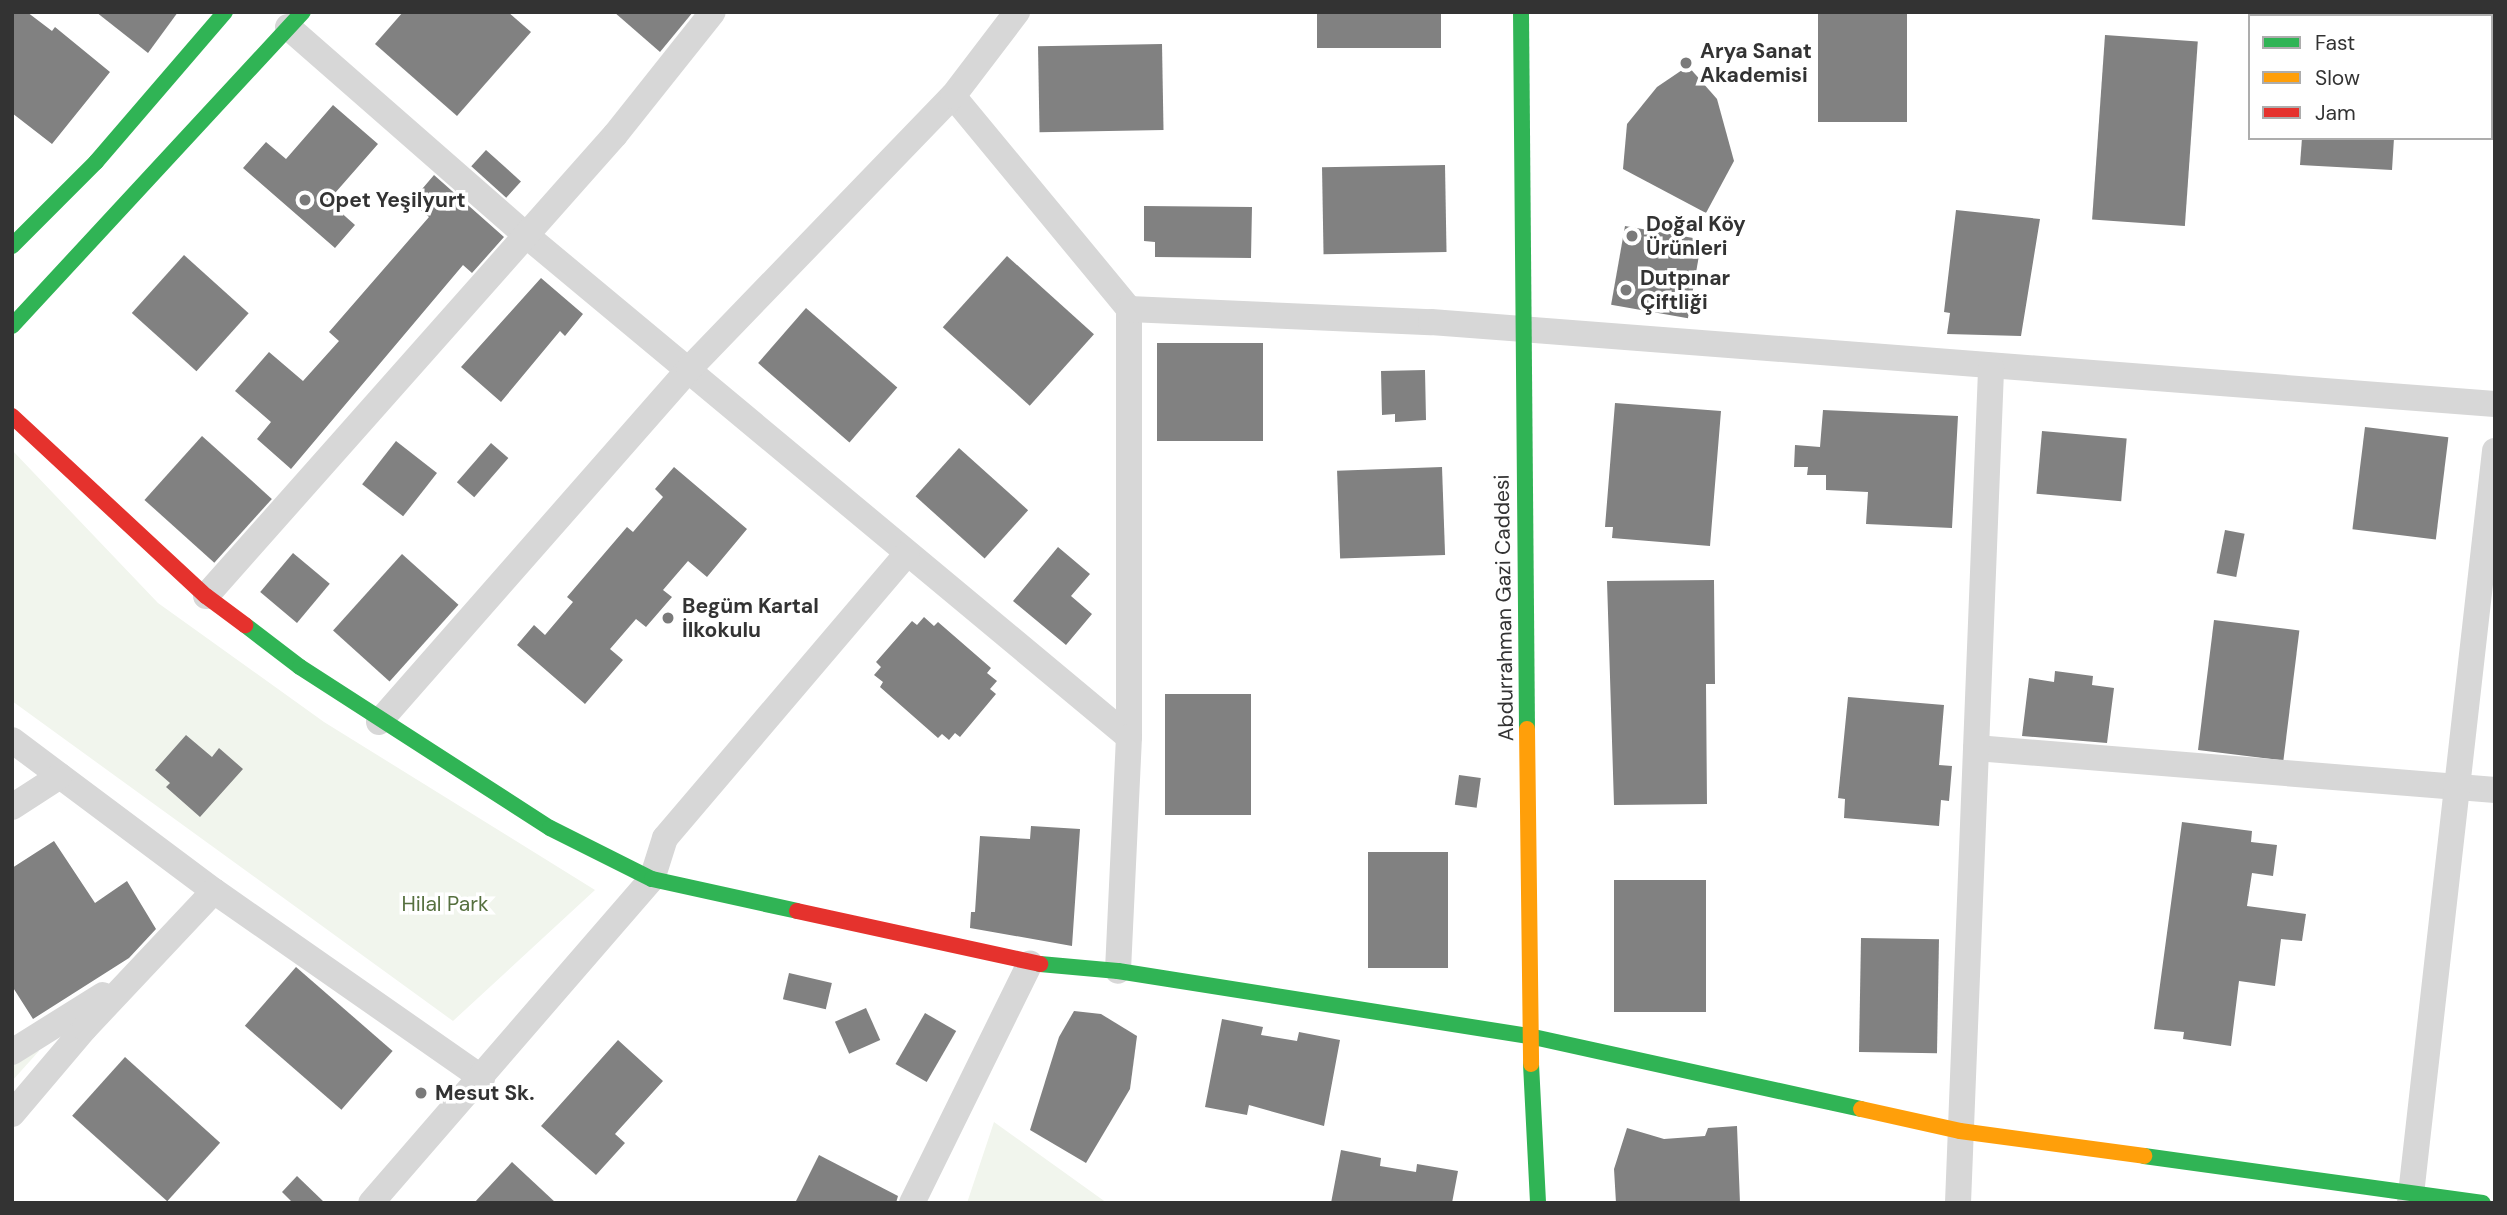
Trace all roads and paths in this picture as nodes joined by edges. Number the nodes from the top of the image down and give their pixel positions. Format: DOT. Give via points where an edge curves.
graph roads {
  1 [pos="225,12"];
  2 [pos="713,12"];
  3 [pos="1017,12"];
  4 [pos="1521,12"];
  5 [pos="295,20"];
  6 [pos="953,96"];
  7 [pos="527,236"];
  8 [pos="12,246"];
  9 [pos="1129,309"];
  10 [pos="12,326"];
  11 [pos="1522,329"];
  12 [pos="689,369"];
  13 [pos="1991,369"];
  14 [pos="2495,404"];
  15 [pos="12,416"];
  16 [pos="2495,451"];
  17 [pos="908,554"];
  18 [pos="205,596"];
  19 [pos="380,722"];
  20 [pos="1129,737"];
  21 [pos="12,740"];
  22 [pos="1976,748"];
  23 [pos="60,776"];
  24 [pos="2457,788"];
  25 [pos="2495,790"];
  26 [pos="12,807"];
  27 [pos="652,879"];
  28 [pos="214,891"];
  29 [pos="1030,963"];
  30 [pos="1118,971"];
  31 [pos="134,976"];
  32 [pos="1529,1036"];
  33 [pos="12,1052"];
  34 [pos="482,1078"];
  35 [pos="12,1114"];
  36 [pos="1960,1131"];
  37 [pos="2410,1197"];
  38 [pos="371,1203"];
  39 [pos="912,1203"];
  40 [pos="1538,1203"];
  41 [pos="1958,1203"];
  42 [pos="2483,1203"];
  1 -- 8 [label="street" via="96,162"];
  2 -- 7 [label="street"];
  3 -- 6 [label="street"];
  4 -- 11 [label="street, Abdurrahman Gazi Caddesi"];
  5 -- 7 [label="street"];
  5 -- 10 [label="street"];
  6 -- 9 [label="street"];
  6 -- 12 [label="street"];
  7 -- 12 [label="street"];
  7 -- 18 [label="street"];
  9 -- 11 [label="street"];
  9 -- 20 [label="street"];
  11 -- 13 [label="street"];
  11 -- 32 [label="street, Abdurrahman Gazi Caddesi"];
  12 -- 17 [label="street"];
  12 -- 19 [label="street"];
  13 -- 14 [label="street"];
  13 -- 22 [label="street"];
  15 -- 18 [label="street"];
  16 -- 24 [label="street"];
  17 -- 20 [label="street"];
  17 -- 27 [label="street" via="665,838"];
  18 -- 19 [label="street"];
  19 -- 27 [label="street" via="550,828"];
  20 -- 30 [label="street"];
  21 -- 23 [label="street"];
  22 -- 24 [label="street"];
  22 -- 36 [label="street"];
  23 -- 26 [label="street"];
  23 -- 28 [label="street"];
  24 -- 25 [label="street"];
  24 -- 37 [label="street"];
  27 -- 29 [label="street"];
  27 -- 34 [label="street"];
  28 -- 31 [label="street"];
  28 -- 34 [label="street"];
  29 -- 30 [label="street"];
  29 -- 39 [label="street"];
  30 -- 32 [label="street"];
  31 -- 33 [label="street"];
  31 -- 35 [label="street"];
  32 -- 36 [label="street"];
  32 -- 40 [label="street, Abdurrahman Gazi Caddesi"];
  34 -- 38 [label="street"];
  36 -- 37 [label="street"];
  36 -- 41 [label="street"];
  37 -- 42 [label="street"];
}
